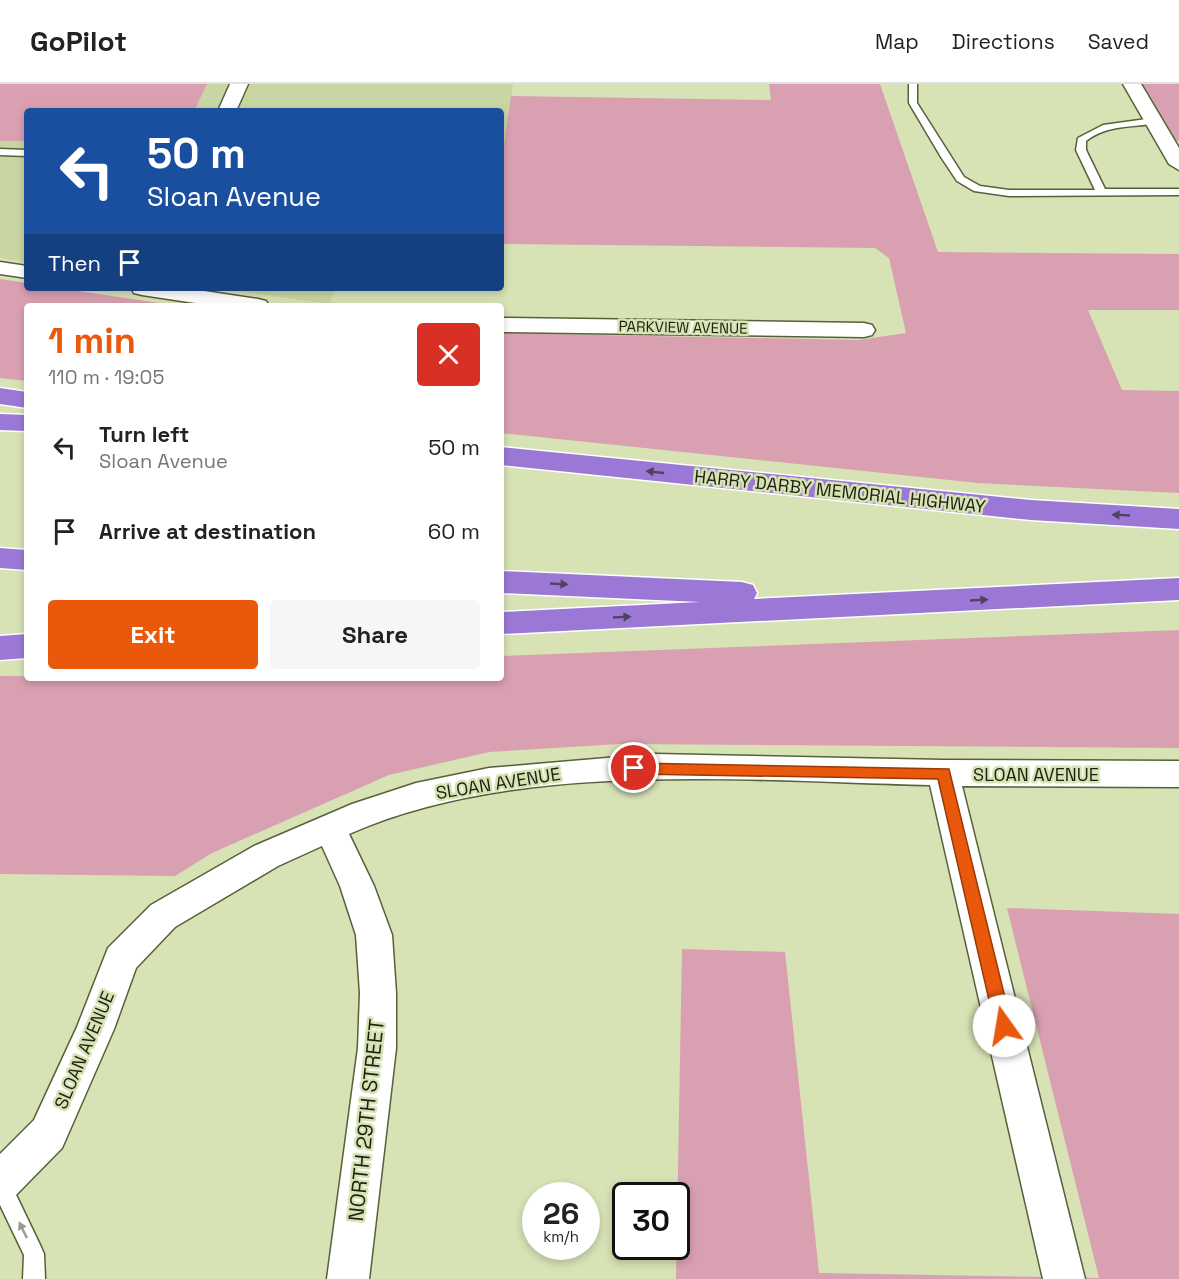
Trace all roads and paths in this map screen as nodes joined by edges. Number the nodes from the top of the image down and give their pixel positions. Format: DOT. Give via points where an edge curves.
graph roads {
  1 [pos="239,84"];
  2 [pos="913,84"];
  3 [pos="1132,84"];
  4 [pos="228,108"];
  5 [pos="1154,121"];
  6 [pos="0,152"];
  7 [pos="24,153"];
  8 [pos="1179,164"];
  9 [pos="1101,192"];
  10 [pos="1179,192"];
  11 [pos="0,268"];
  12 [pos="24,272"];
  13 [pos="161,291"];
  14 [pos="239,303"];
  15 [pos="504,325"];
  16 [pos="864,330"];
  17 [pos="0,396"];
  18 [pos="24,400"];
  19 [pos="0,422"];
  20 [pos="24,423"];
  21 [pos="504,456"];
  22 [pos="1179,519"];
  23 [pos="0,558"];
  24 [pos="24,560"];
  25 [pos="504,582"];
  26 [pos="1179,589"];
  27 [pos="920,603"];
  28 [pos="504,623"];
  29 [pos="24,646"];
  30 [pos="0,648"];
  31 [pos="944,773"];
  32 [pos="1179,774"];
  33 [pos="329,827"];
  34 [pos="0,1183"];
  35 [pos="34,1279"];
  36 [pos="348,1279"];
  37 [pos="1064,1279"];
  1 -- 4 [label="street"];
  2 -- 9 [label="lane" via="913,103 960,179 977,189 1009,193"];
  3 -- 5 [label="street"];
  5 -- 8 [label="street"];
  5 -- 9 [label="lane" via="1109,125 1081,140 1081,150"];
  6 -- 7 [label="lane"];
  9 -- 10 [label="lane"];
  11 -- 12 [label="street"];
  13 -- 14 [label="street"];
  15 -- 16 [label="street, PARKVIEW AVENUE"];
  17 -- 18 [label="highway"];
  19 -- 20 [label="highway"];
  22 -- 21 [label="highway, HARRY DARBY MEMORIAL HIGHWAY, one-way" via="1031,510"];
  23 -- 24 [label="highway"];
  25 -- 27 [label="highway, one-way"];
  27 -- 26 [label="highway, one-way"];
  28 -- 27 [label="highway, one-way"];
  29 -- 30 [label="highway"];
  31 -- 32 [label="street, SLOAN AVENUE"];
  31 -- 33 [label="street, SLOAN AVENUE" via="654,767 530,775 416,796"];
  31 -- 37 [label="street"];
  33 -- 34 [label="street, SLOAN AVENUE" via="266,856 163,916 121,959 48,1134"];
  33 -- 36 [label="street, NORTH 29TH STREET" via="357,886 374,935 378,993 377,1048"];
  35 -- 34 [label="lane, one-way" via="34,1254"];
}
